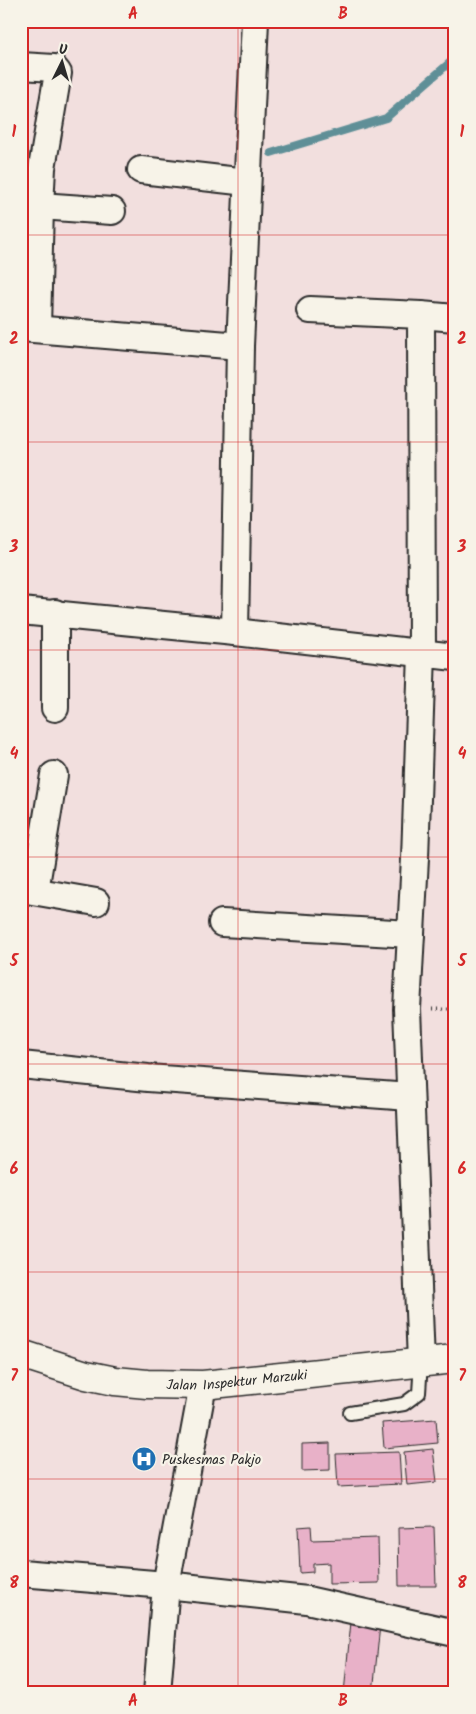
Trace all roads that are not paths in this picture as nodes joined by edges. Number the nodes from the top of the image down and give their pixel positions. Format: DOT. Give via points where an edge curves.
graph roads {
  1 [pos="255,21"];
  2 [pos="21,66"];
  3 [pos="141,170"];
  4 [pos="246,182"];
  5 [pos="40,206"];
  6 [pos="112,211"];
  7 [pos="310,310"];
  8 [pos="421,315"];
  9 [pos="455,318"];
  10 [pos="29,328"];
  11 [pos="240,346"];
  12 [pos="21,611"];
  13 [pos="55,613"];
  14 [pos="235,632"];
  15 [pos="422,653"];
  16 [pos="455,657"];
  17 [pos="54,708"];
  18 [pos="54,775"];
  19 [pos="28,890"];
  20 [pos="96,902"];
  21 [pos="222,923"];
  22 [pos="411,934"];
  23 [pos="21,1065"];
  24 [pos="410,1097"];
  25 [pos="21,1354"];
  26 [pos="455,1359"];
  27 [pos="421,1362"];
  28 [pos="203,1384"];
  29 [pos="350,1413"];
  30 [pos="21,1573"];
  31 [pos="166,1585"];
  32 [pos="455,1633"];
  33 [pos="157,1693"];
  1 -- 4 [label="street"];
  2 -- 5 [label="street" via="54,68 58,73 42,168"];
  3 -- 4 [label="street"];
  4 -- 11 [label="street"];
  5 -- 6 [label="street"];
  5 -- 10 [label="street"];
  7 -- 8 [label="street"];
  8 -- 9 [label="street"];
  8 -- 15 [label="street"];
  10 -- 11 [label="street"];
  11 -- 14 [label="street"];
  12 -- 13 [label="street"];
  13 -- 14 [label="street"];
  13 -- 17 [label="street"];
  14 -- 15 [label="street"];
  15 -- 16 [label="street"];
  15 -- 22 [label="street"];
  18 -- 19 [label="street"];
  19 -- 20 [label="street"];
  21 -- 22 [label="street"];
  22 -- 24 [label="street" via="407,1009"];
  23 -- 24 [label="street" via="148,1078"];
  24 -- 27 [label="street"];
  25 -- 28 [label="street, Jalan Inspektur Marzuki" via="116,1381"];
  26 -- 27 [label="street, Jalan Inspektur Marzuki"];
  27 -- 28 [label="street, Jalan Inspektur Marzuki"];
  27 -- 29 [label="lane" via="419,1393 404,1404"];
  28 -- 31 [label="street"];
  30 -- 31 [label="street"];
  31 -- 32 [label="street" via="307,1600"];
  31 -- 33 [label="street"];
}
